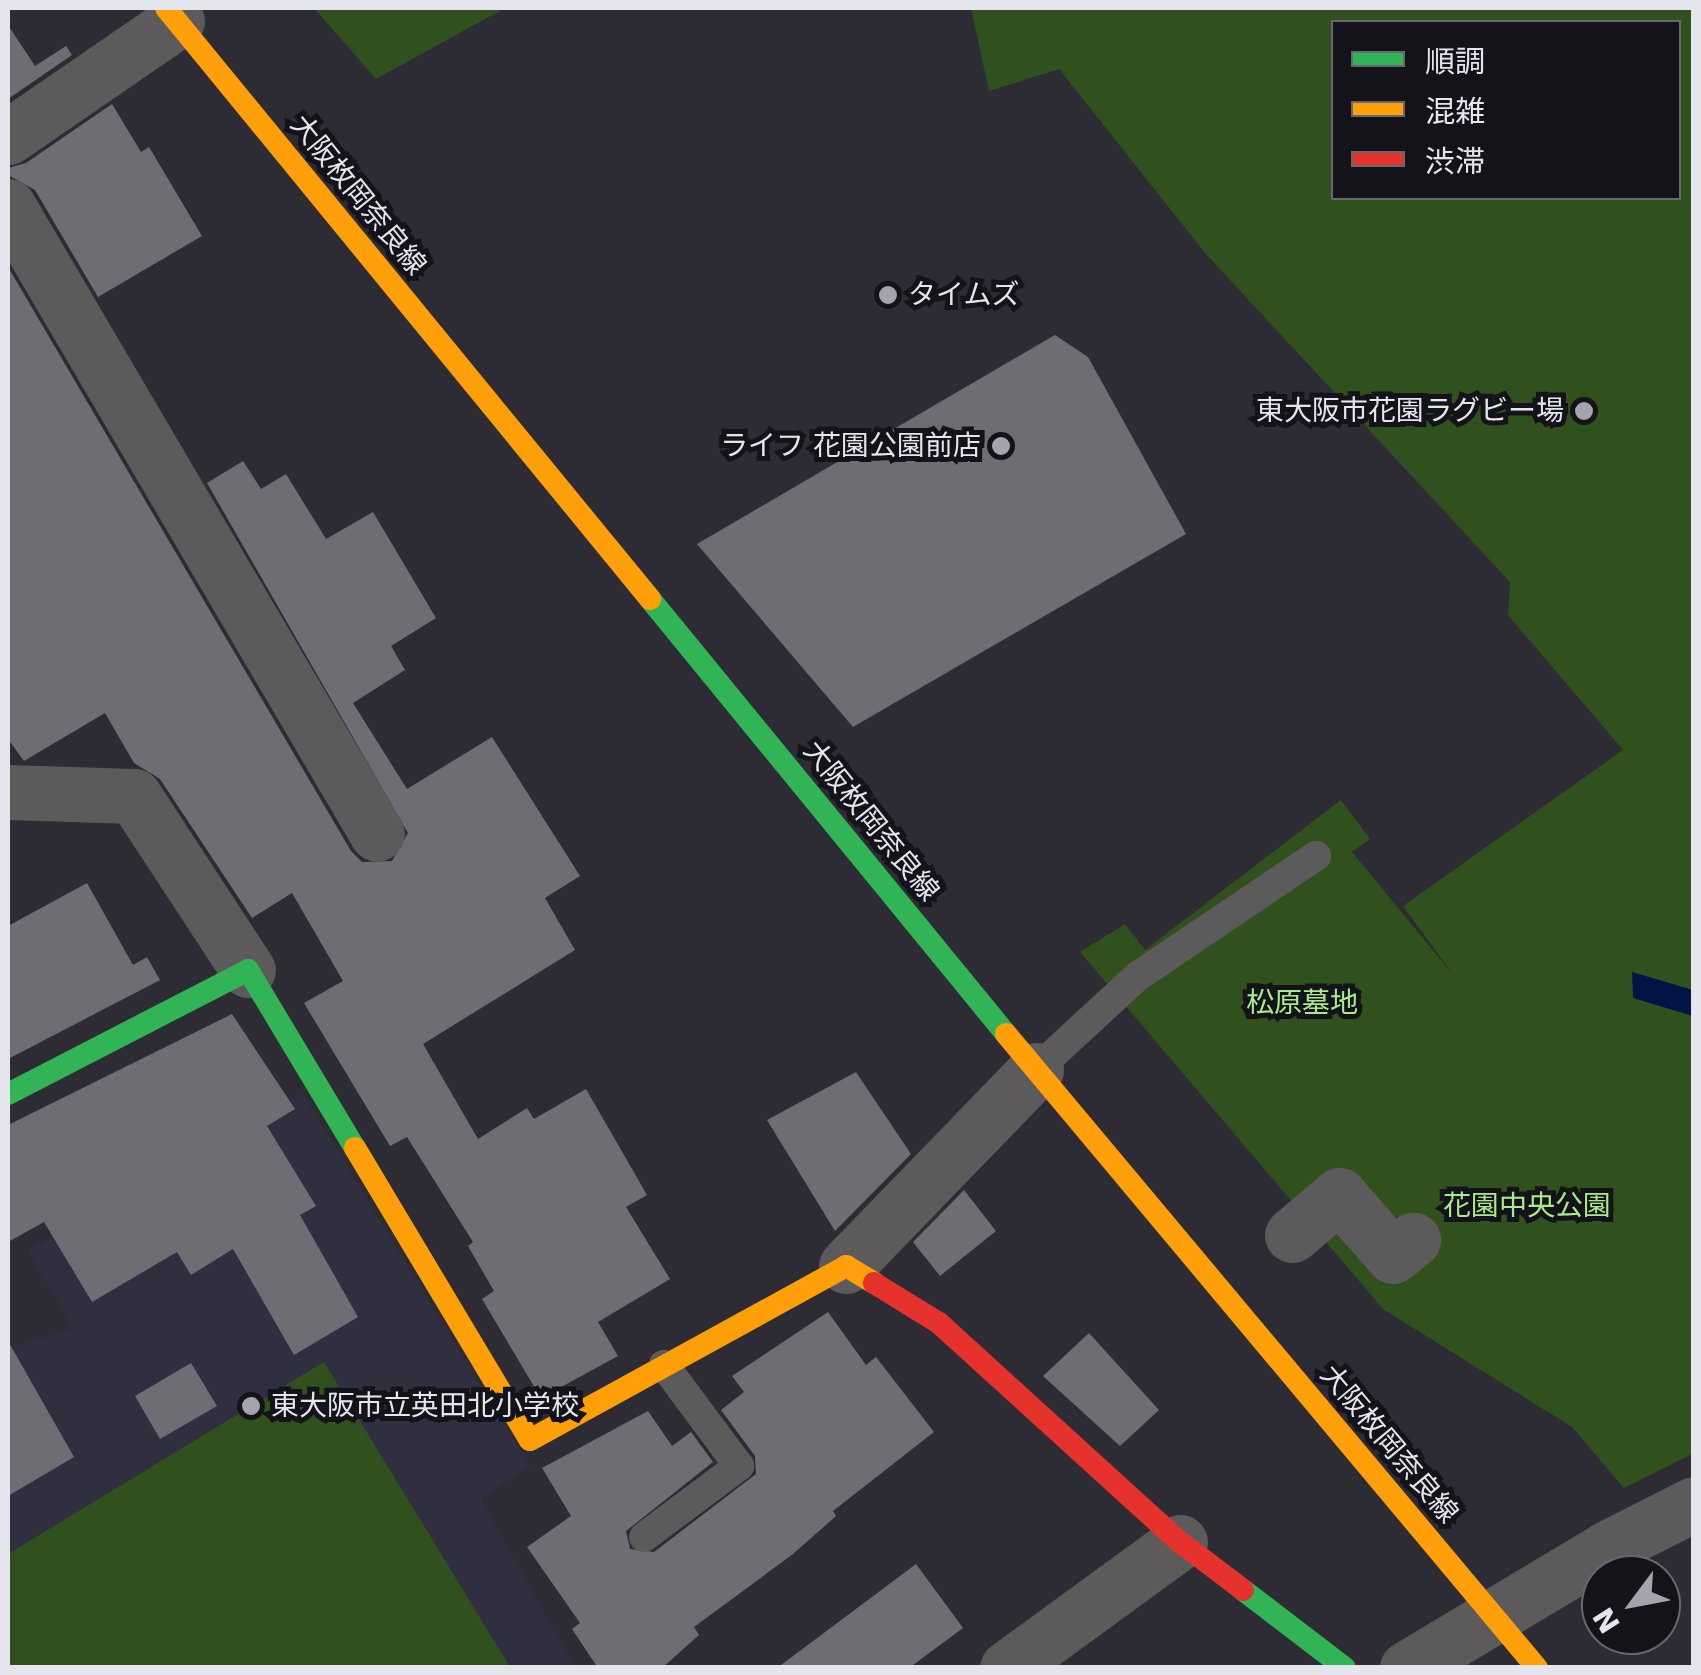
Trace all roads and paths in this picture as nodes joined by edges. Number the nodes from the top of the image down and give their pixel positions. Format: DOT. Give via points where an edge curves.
graph roads {
  1 [pos="171,14"];
  2 [pos="8,136"];
  3 [pos="8,206"];
  4 [pos="8,792"];
  5 [pos="377,834"];
  6 [pos="1316,856"];
  7 [pos="248,970"];
  8 [pos="1036,1070"];
  9 [pos="8,1094"];
  10 [pos="1292,1235"];
  11 [pos="1413,1240"];
  12 [pos="846,1266"];
  13 [pos="664,1366"];
  14 [pos="1694,1504"];
  15 [pos="644,1538"];
  16 [pos="1180,1542"];
  17 [pos="1492,1614"];
  18 [pos="1006,1668"];
  19 [pos="1346,1668"];
  20 [pos="1407,1668"];
  21 [pos="1537,1668"];
  1 -- 2 [label="street"];
  1 -- 8 [label="main road, 大阪枚岡奈良線"];
  3 -- 5 [label="street"];
  4 -- 7 [label="street" via="134,796"];
  6 -- 8 [label="lane" via="1138,976"];
  7 -- 9 [label="main road"];
  7 -- 13 [label="main road" via="530,1440"];
  8 -- 12 [label="street"];
  8 -- 17 [label="main road, 大阪枚岡奈良線"];
  10 -- 11 [label="street" via="1338,1195 1393,1256"];
  12 -- 13 [label="main road"];
  12 -- 16 [label="main road" via="939,1323"];
  13 -- 15 [label="lane" via="739,1466"];
  14 -- 17 [label="street"];
  16 -- 18 [label="street"];
  16 -- 19 [label="main road"];
  17 -- 20 [label="street"];
  17 -- 21 [label="main road, 大阪枚岡奈良線"];
}
